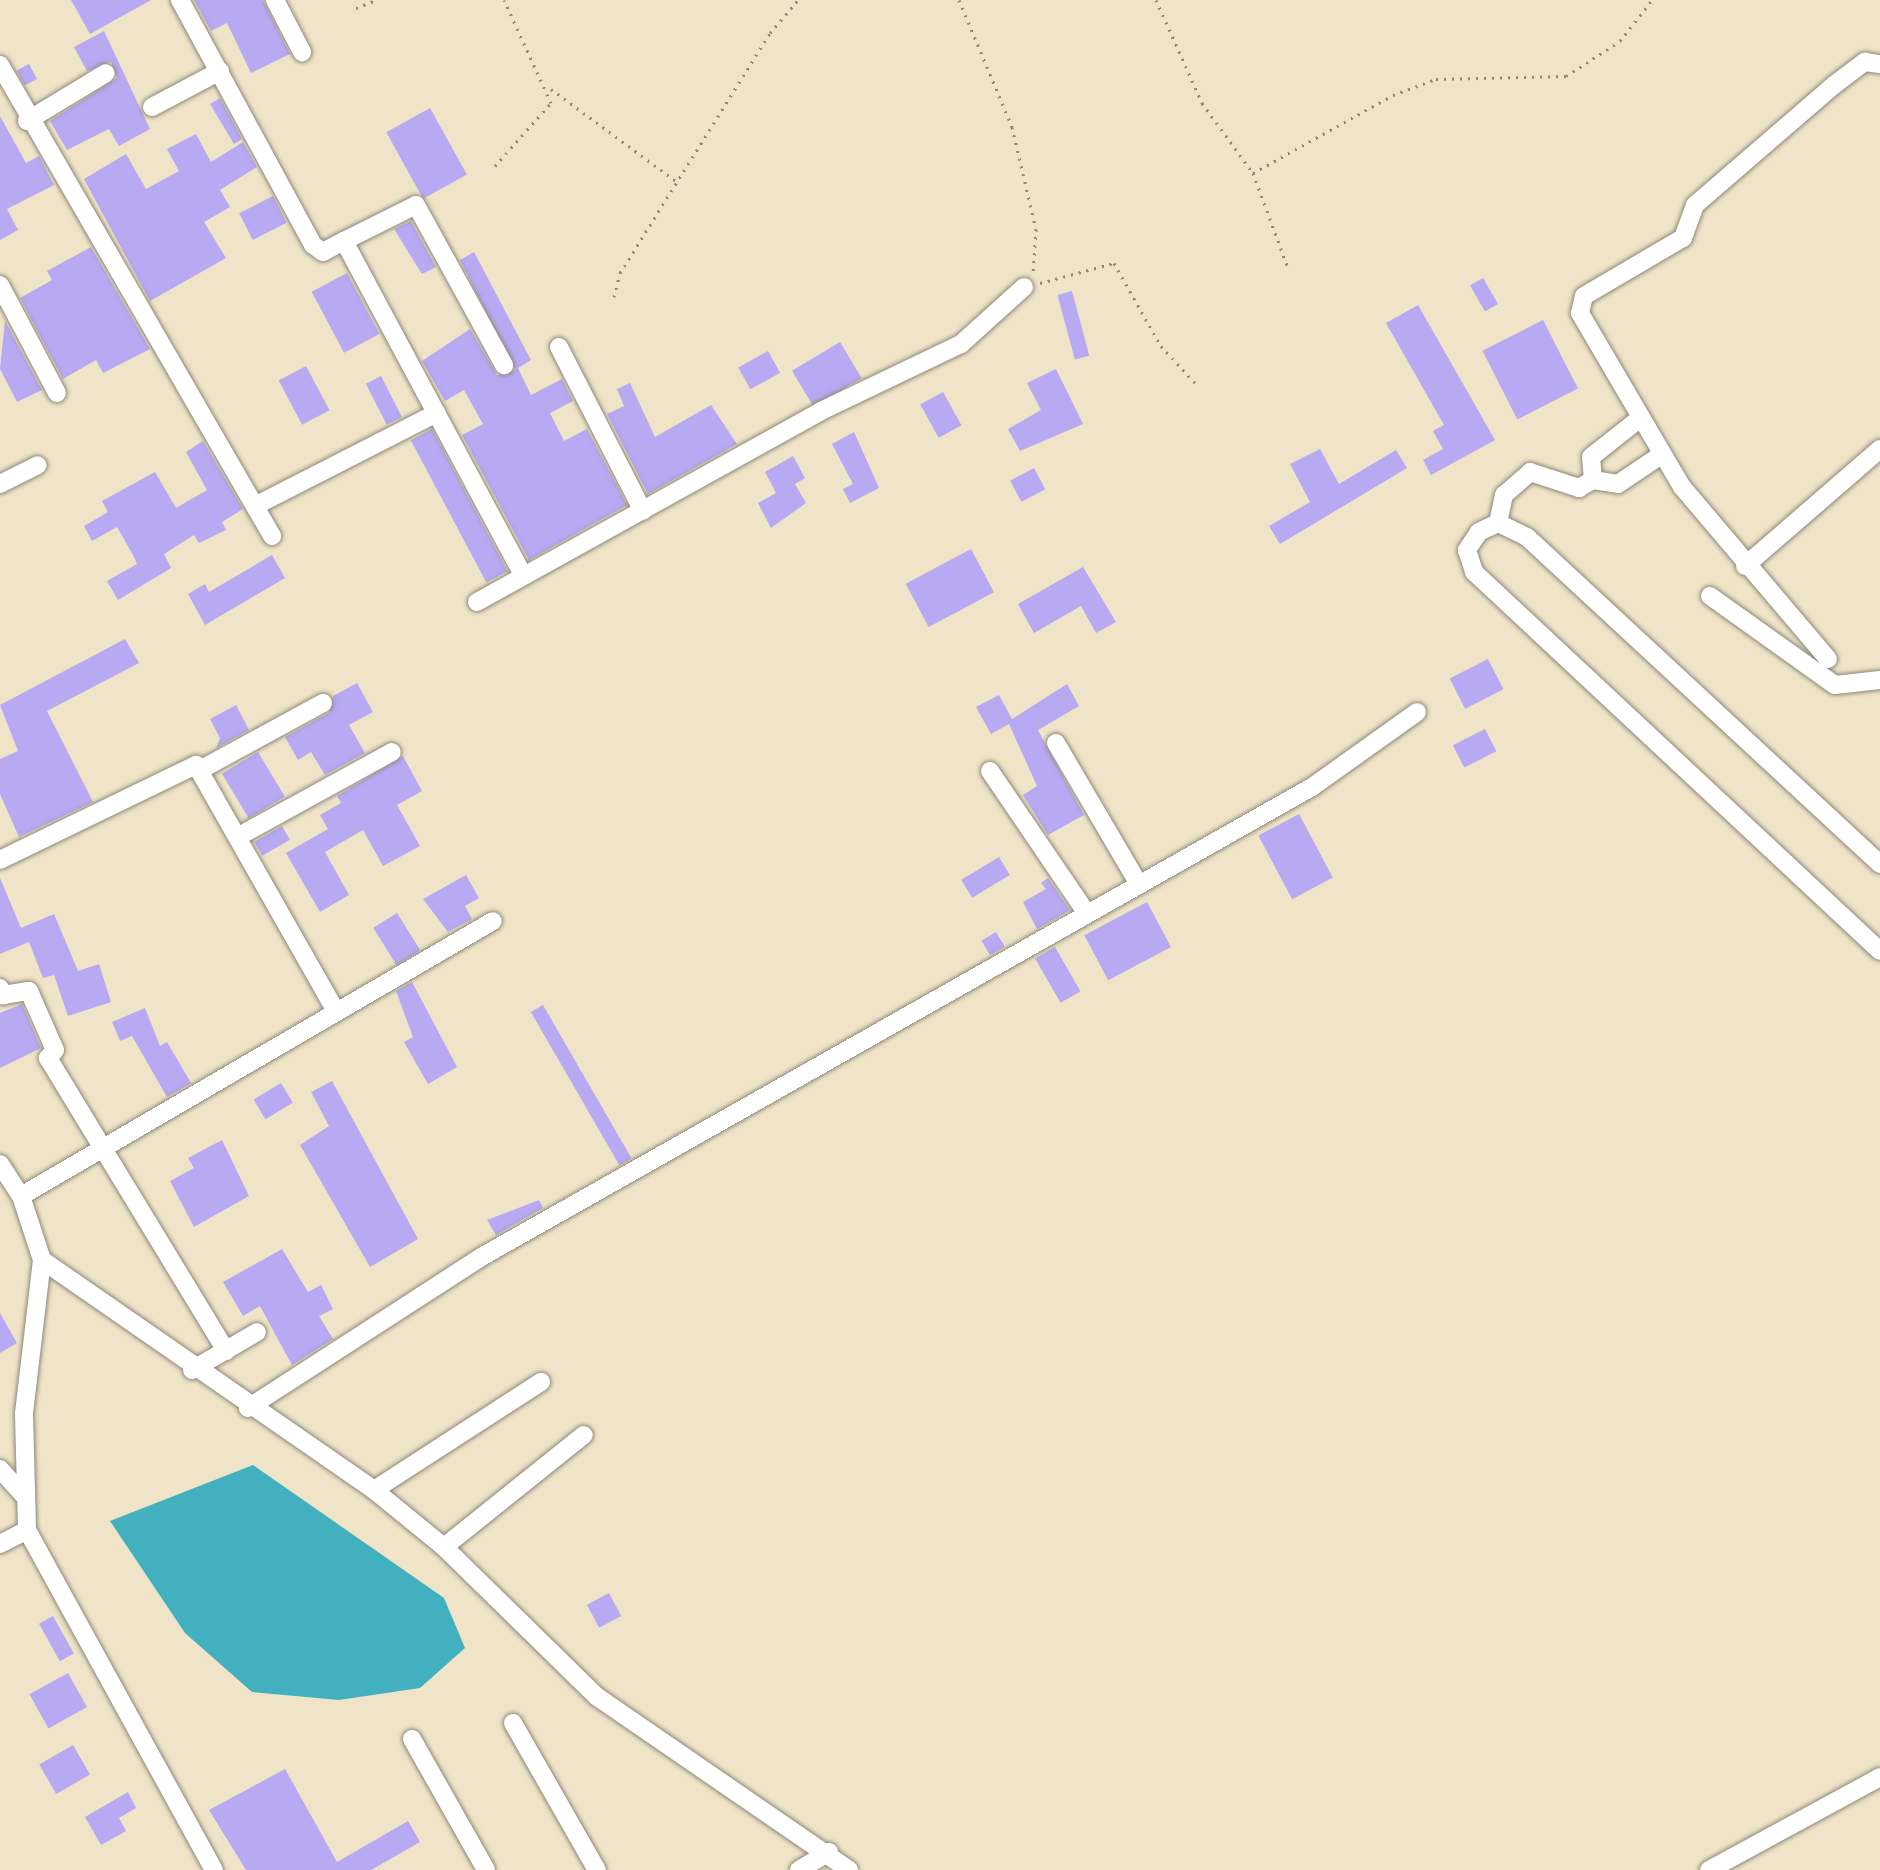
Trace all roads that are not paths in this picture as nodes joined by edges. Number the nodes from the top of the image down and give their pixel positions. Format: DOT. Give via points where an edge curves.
graph roads {
  1 [pos="180,0"];
  2 [pos="275,0"];
  3 [pos="302,52"];
  4 [pos="1880,64"];
  5 [pos="0,65"];
  6 [pos="220,71"];
  7 [pos="106,73"];
  8 [pos="152,107"];
  9 [pos="27,121"];
  10 [pos="344,241"];
  11 [pos="0,285"];
  12 [pos="1024,287"];
  13 [pos="559,347"];
  14 [pos="504,365"];
  15 [pos="57,393"];
  16 [pos="437,413"];
  17 [pos="1639,419"];
  18 [pos="1880,449"];
  19 [pos="1661,455"];
  20 [pos="38,465"];
  21 [pos="1593,480"];
  22 [pos="0,484"];
  23 [pos="255,506"];
  24 [pos="643,511"];
  25 [pos="1498,523"];
  26 [pos="272,536"];
  27 [pos="1745,566"];
  28 [pos="524,576"];
  29 [pos="1710,596"];
  30 [pos="477,602"];
  31 [pos="1828,659"];
  32 [pos="1880,680"];
  33 [pos="323,703"];
  34 [pos="1417,712"];
  35 [pos="1056,743"];
  36 [pos="392,752"];
  37 [pos="200,770"];
  38 [pos="990,771"];
  39 [pos="241,835"];
  40 [pos="0,860"];
  41 [pos="1880,864"];
  42 [pos="1137,881"];
  43 [pos="1086,912"];
  44 [pos="493,921"];
  45 [pos="1880,951"];
  46 [pos="0,988"];
  47 [pos="336,1011"];
  48 [pos="105,1151"];
  49 [pos="0,1164"];
  50 [pos="21,1196"];
  51 [pos="42,1260"];
  52 [pos="257,1332"];
  53 [pos="226,1351"];
  54 [pos="192,1370"];
  55 [pos="541,1382"];
  56 [pos="248,1408"];
  57 [pos="584,1435"];
  58 [pos="0,1469"];
  59 [pos="374,1490"];
  60 [pos="24,1496"];
  61 [pos="27,1530"];
  62 [pos="0,1544"];
  63 [pos="444,1547"];
  64 [pos="513,1723"];
  65 [pos="412,1739"];
  66 [pos="1880,1777"];
  67 [pos="829,1852"];
  68 [pos="214,1870"];
  69 [pos="486,1870"];
  70 [pos="597,1870"];
  71 [pos="799,1870"];
  72 [pos="849,1870"];
  73 [pos="1709,1870"];
  1 -- 6 [label="street"];
  2 -- 3 [label="street"];
  4 -- 17 [label="street" via="1865,62 1834,85 1695,205 1683,238 1584,296 1588,335"];
  5 -- 9 [label="street"];
  6 -- 8 [label="street"];
  6 -- 10 [label="street" via="313,245 323,252"];
  7 -- 9 [label="street"];
  9 -- 23 [label="street"];
  10 -- 14 [label="street" via="416,205"];
  10 -- 16 [label="street"];
  11 -- 15 [label="street"];
  12 -- 24 [label="street" via="961,344"];
  13 -- 24 [label="street"];
  16 -- 23 [label="street"];
  16 -- 28 [label="street"];
  17 -- 19 [label="street"];
  17 -- 21 [label="street" via="1591,457"];
  18 -- 27 [label="street"];
  19 -- 21 [label="street" via="1618,484"];
  19 -- 27 [label="street"];
  20 -- 22 [label="street"];
  21 -- 25 [label="street" via="1579,488 1530,472 1504,495"];
  23 -- 26 [label="street"];
  24 -- 28 [label="street"];
  25 -- 41 [label="street" via="1527,537"];
  25 -- 45 [label="street" via="1467,550 1474,572"];
  27 -- 31 [label="street"];
  28 -- 30 [label="street"];
  29 -- 32 [label="street" via="1835,685"];
  33 -- 37 [label="street"];
  34 -- 42 [label="street" via="1312,787"];
  35 -- 42 [label="street"];
  36 -- 39 [label="street"];
  37 -- 39 [label="street"];
  37 -- 40 [label="street" via="191,765"];
  38 -- 43 [label="street"];
  39 -- 47 [label="street"];
  42 -- 43 [label="street"];
  43 -- 56 [label="street" via="991,974 483,1256"];
  44 -- 47 [label="street"];
  46 -- 48 [label="street" via="3,995 29,991 55,1050 48,1058"];
  47 -- 48 [label="street"];
  48 -- 50 [label="street"];
  48 -- 53 [label="street"];
  49 -- 50 [label="street"];
  50 -- 51 [label="street"];
  51 -- 54 [label="street"];
  51 -- 60 [label="street" via="29,1346"];
  52 -- 53 [label="street"];
  53 -- 54 [label="street"];
  54 -- 56 [label="street"];
  55 -- 59 [label="street"];
  56 -- 59 [label="street"];
  57 -- 63 [label="street"];
  58 -- 60 [label="street"];
  59 -- 63 [label="street"];
  60 -- 61 [label="street"];
  61 -- 62 [label="street"];
  61 -- 68 [label="street"];
  63 -- 67 [label="street" via="596,1696"];
  64 -- 70 [label="street"];
  65 -- 69 [label="street"];
  66 -- 73 [label="street"];
  67 -- 71 [label="street"];
  67 -- 72 [label="street"];
}
